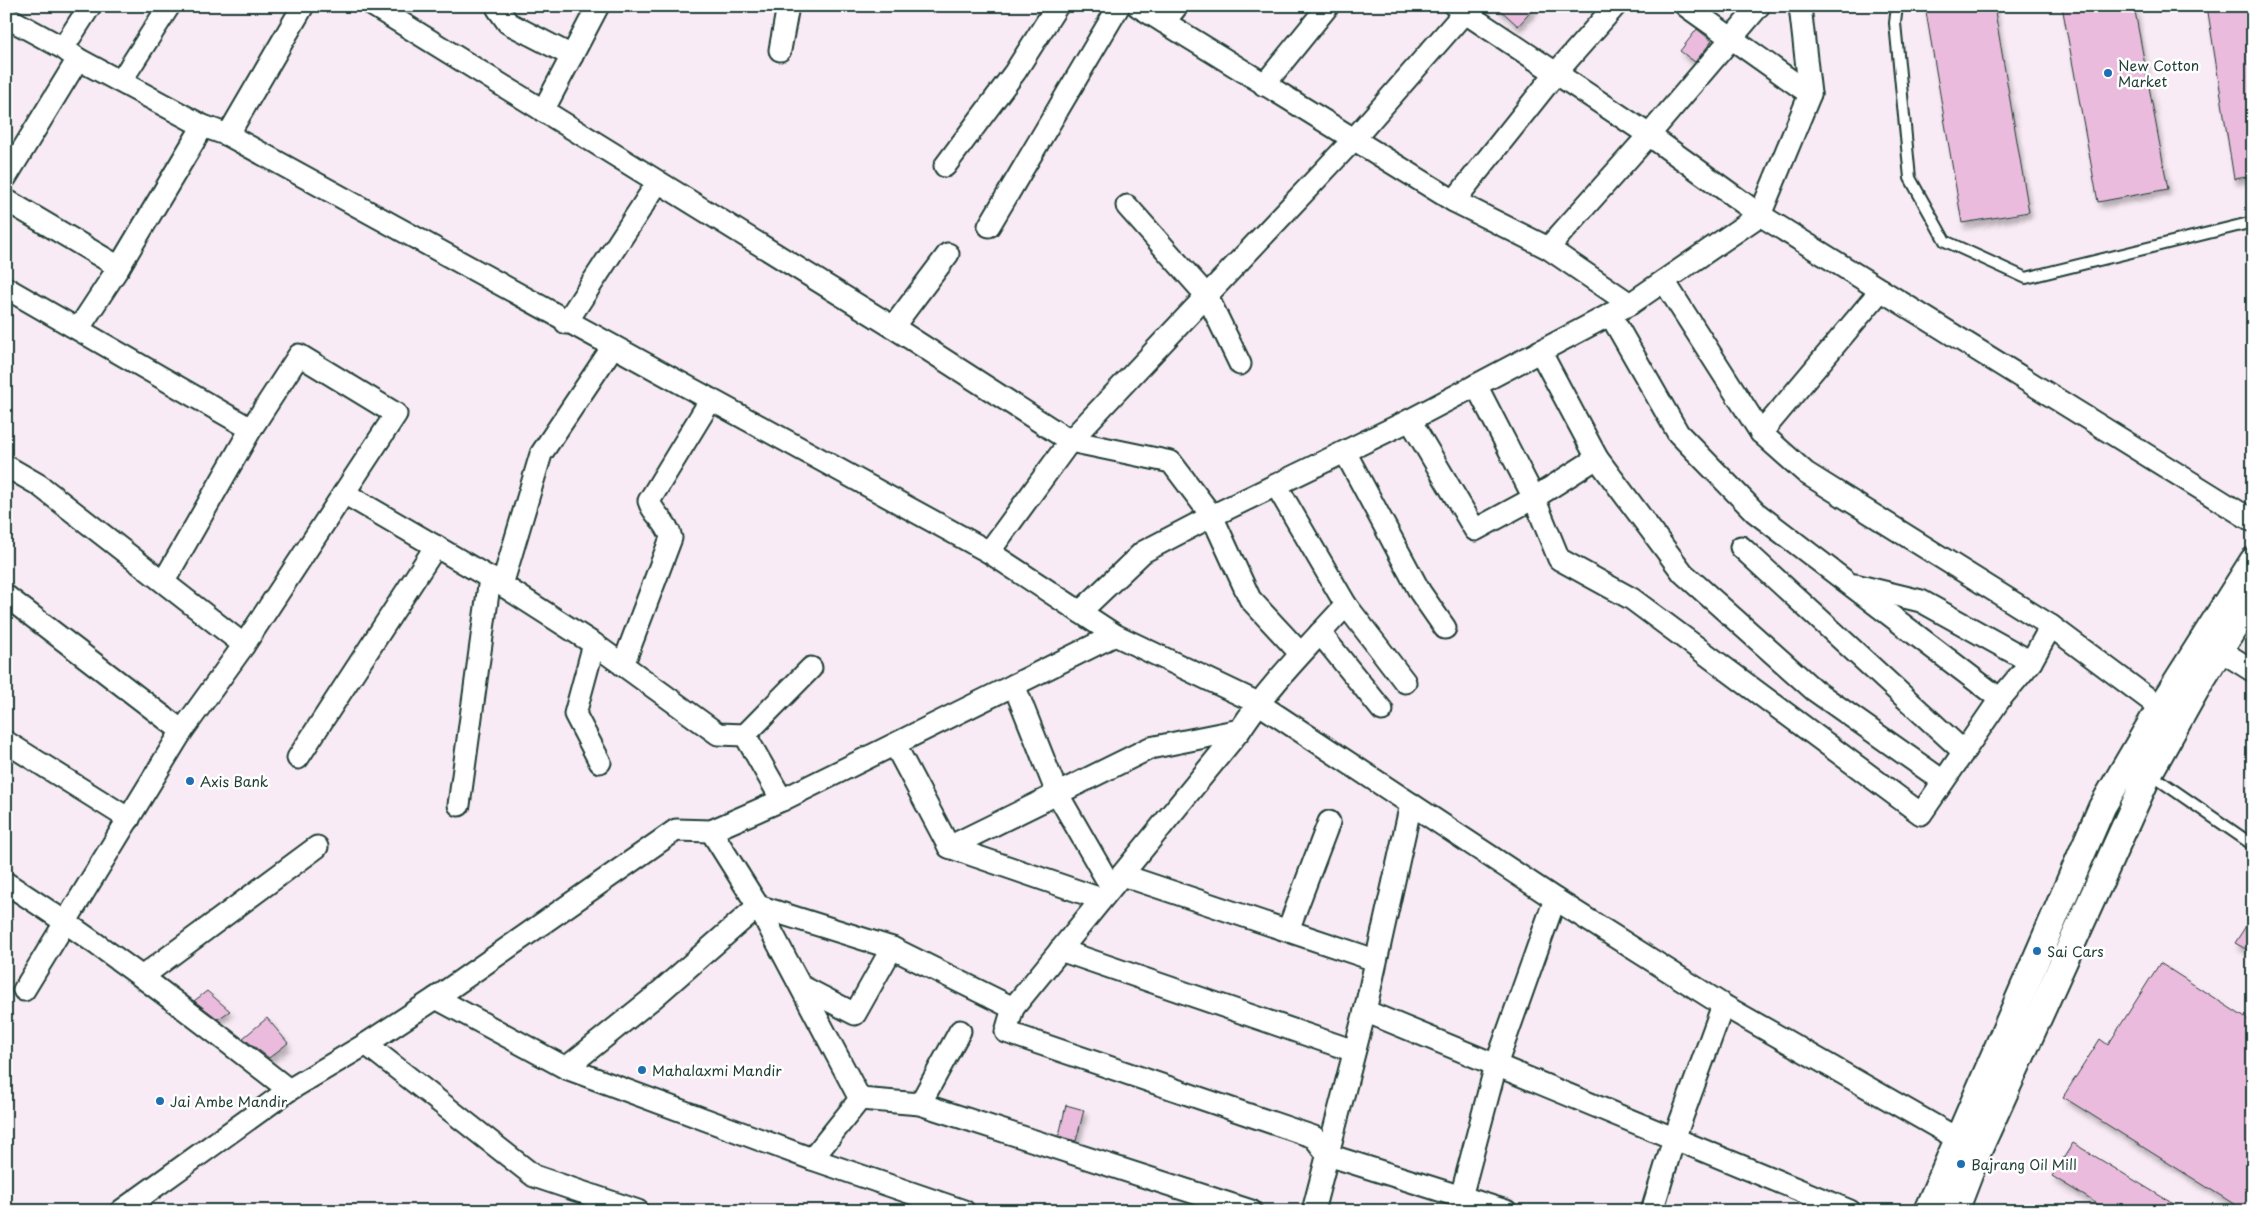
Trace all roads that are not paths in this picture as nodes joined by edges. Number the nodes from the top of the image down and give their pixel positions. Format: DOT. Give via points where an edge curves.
graph roads {
  1 [pos="90,6"];
  2 [pos="169,6"];
  3 [pos="303,6"];
  4 [pos="374,6"];
  5 [pos="500,6"];
  6 [pos="598,6"];
  7 [pos="788,6"];
  8 [pos="1057,6"];
  9 [pos="1118,6"];
  10 [pos="1138,6"];
  11 [pos="1328,6"];
  12 [pos="1615,6"];
  13 [pos="1686,6"];
  14 [pos="1759,6"];
  15 [pos="1800,6"];
  16 [pos="1896,6"];
  17 [pos="1464,8"];
  18 [pos="1170,14"];
  19 [pos="6,17"];
  20 [pos="1732,38"];
  21 [pos="780,50"];
  22 [pos="71,53"];
  23 [pos="572,56"];
  24 [pos="1556,73"];
  25 [pos="120,81"];
  26 [pos="1264,85"];
  27 [pos="1810,94"];
  28 [pos="543,111"];
  29 [pos="203,126"];
  30 [pos="228,135"];
  31 [pos="1649,135"];
  32 [pos="1354,139"];
  33 [pos="945,166"];
  34 [pos="6,177"];
  35 [pos="658,182"];
  36 [pos="6,200"];
  37 [pos="1454,201"];
  38 [pos="1127,206"];
  39 [pos="1760,215"];
  40 [pos="2253,222"];
  41 [pos="989,226"];
  42 [pos="1548,248"];
  43 [pos="948,254"];
  44 [pos="119,267"];
  45 [pos="1664,281"];
  46 [pos="6,288"];
  47 [pos="1881,290"];
  48 [pos="1207,296"];
  49 [pos="1630,304"];
  50 [pos="1610,314"];
  51 [pos="566,322"];
  52 [pos="894,327"];
  53 [pos="79,328"];
  54 [pos="612,348"];
  55 [pos="1540,351"];
  56 [pos="1240,364"];
  57 [pos="1476,385"];
  58 [pos="710,400"];
  59 [pos="1410,420"];
  60 [pos="251,429"];
  61 [pos="1760,433"];
  62 [pos="1070,442"];
  63 [pos="1344,452"];
  64 [pos="1597,458"];
  65 [pos="6,466"];
  66 [pos="1276,485"];
  67 [pos="344,493"];
  68 [pos="1534,498"];
  69 [pos="1212,516"];
  70 [pos="2253,521"];
  71 [pos="436,546"];
  72 [pos="1741,547"];
  73 [pos="989,552"];
  74 [pos="2253,561"];
  75 [pos="164,581"];
  76 [pos="496,581"];
  77 [pos="1848,583"];
  78 [pos="6,596"];
  79 [pos="2253,597"];
  80 [pos="1346,605"];
  81 [pos="1080,612"];
  82 [pos="2051,626"];
  83 [pos="1445,628"];
  84 [pos="1320,634"];
  85 [pos="1115,635"];
  86 [pos="594,644"];
  87 [pos="244,645"];
  88 [pos="2212,645"];
  89 [pos="1300,653"];
  90 [pos="2031,662"];
  91 [pos="623,665"];
  92 [pos="811,668"];
  93 [pos="2253,671"];
  94 [pos="1405,682"];
  95 [pos="1014,685"];
  96 [pos="2000,700"];
  97 [pos="1258,703"];
  98 [pos="1382,710"];
  99 [pos="2169,714"];
  100 [pos="1240,730"];
  101 [pos="182,731"];
  102 [pos="745,735"];
  103 [pos="6,742"];
  104 [pos="895,746"];
  105 [pos="1964,752"];
  106 [pos="298,758"];
  107 [pos="600,762"];
  108 [pos="2139,767"];
  109 [pos="1943,781"];
  110 [pos="1057,793"];
  111 [pos="782,800"];
  112 [pos="1411,804"];
  113 [pos="459,805"];
  114 [pos="129,819"];
  115 [pos="1329,822"];
  116 [pos="711,831"];
  117 [pos="2253,845"];
  118 [pos="949,847"];
  119 [pos="318,848"];
  120 [pos="6,884"];
  121 [pos="1111,887"];
  122 [pos="1555,899"];
  123 [pos="758,906"];
  124 [pos="66,922"];
  125 [pos="1288,930"];
  126 [pos="892,948"];
  127 [pos="1060,950"];
  128 [pos="1376,960"];
  129 [pos="143,976"];
  130 [pos="801,986"];
  131 [pos="24,990"];
  132 [pos="436,998"];
  133 [pos="1723,1005"];
  134 [pos="1013,1008"];
  135 [pos="1365,1011"];
  136 [pos="960,1031"];
  137 [pos="366,1044"];
  138 [pos="1354,1050"];
  139 [pos="1496,1065"];
  140 [pos="566,1068"];
  141 [pos="289,1090"];
  142 [pos="860,1099"];
  143 [pos="920,1104"];
  144 [pos="1674,1139"];
  145 [pos="1968,1145"];
  146 [pos="1328,1155"];
  147 [pos="812,1159"];
  148 [pos="1462,1198"];
  149 [pos="121,1211"];
  150 [pos="638,1211"];
  151 [pos="964,1211"];
  152 [pos="1251,1211"];
  153 [pos="1313,1211"];
  154 [pos="1506,1211"];
  155 [pos="1652,1211"];
  156 [pos="1850,1211"];
  157 [pos="1927,1211"];
  158 [pos="1955,1211"];
  1 -- 22 [label="street"];
  2 -- 25 [label="street"];
  3 -- 30 [label="street"];
  4 -- 28 [label="street"];
  5 -- 23 [label="street" via="501,16 508,23"];
  6 -- 23 [label="street"];
  7 -- 21 [label="street"];
  8 -- 33 [label="street" via="1015,72"];
  9 -- 41 [label="street"];
  10 -- 18 [label="street"];
  11 -- 26 [label="street"];
  12 -- 24 [label="street"];
  13 -- 20 [label="street"];
  14 -- 20 [label="street"];
  15 -- 27 [label="street"];
  16 -- 40 [label="lane" via="1910,178 1945,241 2026,278"];
  17 -- 24 [label="street"];
  17 -- 32 [label="street"];
  18 -- 26 [label="street"];
  19 -- 22 [label="street"];
  20 -- 27 [label="street"];
  20 -- 31 [label="street"];
  22 -- 25 [label="street"];
  22 -- 34 [label="street"];
  23 -- 28 [label="street"];
  24 -- 31 [label="street"];
  24 -- 37 [label="street"];
  25 -- 29 [label="street"];
  26 -- 32 [label="street"];
  27 -- 39 [label="street"];
  28 -- 35 [label="street"];
  29 -- 30 [label="street"];
  29 -- 44 [label="street"];
  30 -- 51 [label="street"];
  31 -- 39 [label="street"];
  31 -- 42 [label="street"];
  32 -- 37 [label="street"];
  32 -- 48 [label="street"];
  35 -- 51 [label="street"];
  35 -- 52 [label="street"];
  36 -- 44 [label="street"];
  37 -- 42 [label="street"];
  38 -- 48 [label="street"];
  39 -- 45 [label="street"];
  39 -- 47 [label="street"];
  42 -- 49 [label="street"];
  43 -- 52 [label="street"];
  44 -- 53 [label="street"];
  45 -- 49 [label="street"];
  45 -- 61 [label="street"];
  46 -- 53 [label="street"];
  47 -- 61 [label="street"];
  47 -- 70 [label="street"];
  48 -- 56 [label="street"];
  48 -- 62 [label="street"];
  49 -- 50 [label="street"];
  50 -- 55 [label="street"];
  50 -- 77 [label="street" via="1678,433 1755,512"];
  51 -- 54 [label="street"];
  52 -- 62 [label="street"];
  53 -- 60 [label="street"];
  54 -- 58 [label="street"];
  54 -- 76 [label="street" via="541,454"];
  55 -- 57 [label="street"];
  55 -- 64 [label="street"];
  57 -- 59 [label="street"];
  57 -- 68 [label="street"];
  58 -- 73 [label="street"];
  58 -- 91 [label="street" via="649,500 651,508 669,529 671,538"];
  59 -- 63 [label="street"];
  59 -- 68 [label="street" via="1475,530"];
  60 -- 67 [label="street" via="299,355 396,414"];
  60 -- 75 [label="street"];
  61 -- 82 [label="street" via="1806,473"];
  62 -- 69 [label="street" via="1171,462"];
  62 -- 73 [label="street"];
  63 -- 66 [label="street"];
  63 -- 83 [label="street" via="1420,592"];
  64 -- 68 [label="street"];
  64 -- 109 [label="street" via="1683,573 1814,690"];
  65 -- 75 [label="street" via="40,485"];
  66 -- 69 [label="street"];
  66 -- 80 [label="street"];
  67 -- 71 [label="street"];
  67 -- 87 [label="street"];
  68 -- 109 [label="street" via="1559,558 1632,599 1921,814"];
  69 -- 81 [label="street" via="1143,552"];
  69 -- 89 [label="street" via="1250,599"];
  71 -- 76 [label="street"];
  71 -- 106 [label="street"];
  72 -- 105 [label="street"];
  73 -- 81 [label="street"];
  74 -- 88 [label="street"];
  75 -- 87 [label="street"];
  76 -- 86 [label="street"];
  76 -- 113 [label="street"];
  77 -- 90 [label="street" via="1921,601"];
  77 -- 96 [label="street"];
  78 -- 101 [label="street"];
  79 -- 88 [label="street"];
  80 -- 84 [label="street"];
  80 -- 94 [label="street"];
  81 -- 85 [label="street"];
  82 -- 90 [label="street"];
  82 -- 99 [label="street"];
  84 -- 89 [label="street"];
  84 -- 98 [label="street"];
  85 -- 95 [label="street"];
  85 -- 97 [label="street"];
  86 -- 91 [label="street"];
  86 -- 107 [label="street" via="575,714"];
  87 -- 101 [label="street"];
  88 -- 93 [label="street"];
  88 -- 99 [label="street"];
  89 -- 97 [label="street"];
  90 -- 96 [label="street"];
  91 -- 102 [label="street" via="718,734"];
  92 -- 102 [label="street"];
  95 -- 104 [label="street"];
  95 -- 110 [label="street"];
  96 -- 105 [label="street"];
  97 -- 100 [label="street"];
  97 -- 112 [label="street"];
  99 -- 108 [label="street"];
  100 -- 110 [label="street" via="1150,748"];
  100 -- 121 [label="street"];
  101 -- 114 [label="street"];
  102 -- 111 [label="street"];
  103 -- 114 [label="street"];
  104 -- 111 [label="street"];
  104 -- 118 [label="street"];
  105 -- 109 [label="street"];
  108 -- 117 [label="lane"];
  108 -- 145 [label="street" via="2102,807"];
  110 -- 118 [label="street"];
  110 -- 121 [label="street"];
  111 -- 116 [label="street"];
  112 -- 122 [label="street"];
  112 -- 128 [label="street"];
  114 -- 124 [label="street"];
  115 -- 125 [label="street"];
  116 -- 123 [label="street"];
  116 -- 132 [label="street" via="676,830"];
  118 -- 121 [label="street"];
  119 -- 129 [label="street"];
  120 -- 124 [label="street"];
  121 -- 125 [label="street"];
  121 -- 127 [label="street"];
  122 -- 133 [label="street"];
  122 -- 139 [label="street"];
  123 -- 126 [label="street"];
  123 -- 130 [label="street"];
  123 -- 140 [label="street" via="653,998"];
  124 -- 129 [label="street"];
  124 -- 131 [label="street"];
  125 -- 128 [label="street"];
  126 -- 130 [label="street" via="855,1014"];
  126 -- 134 [label="street"];
  127 -- 134 [label="street"];
  127 -- 138 [label="street"];
  128 -- 135 [label="street"];
  129 -- 141 [label="street"];
  130 -- 142 [label="street"];
  132 -- 137 [label="street"];
  132 -- 140 [label="street"];
  133 -- 144 [label="street"];
  133 -- 145 [label="street"];
  134 -- 146 [label="street" via="1006,1032 1314,1136"];
  135 -- 138 [label="street"];
  135 -- 139 [label="street"];
  136 -- 143 [label="street"];
  137 -- 141 [label="street"];
  137 -- 150 [label="street" via="534,1176"];
  138 -- 146 [label="street"];
  139 -- 144 [label="street"];
  139 -- 148 [label="street"];
  140 -- 147 [label="street"];
  141 -- 149 [label="street"];
  142 -- 143 [label="street"];
  142 -- 147 [label="street"];
  143 -- 152 [label="street"];
  144 -- 155 [label="street"];
  144 -- 156 [label="street"];
  145 -- 157 [label="street"];
  145 -- 158 [label="street"];
  146 -- 148 [label="street"];
  146 -- 153 [label="street"];
  147 -- 151 [label="street"];
  148 -- 154 [label="street"];
}
